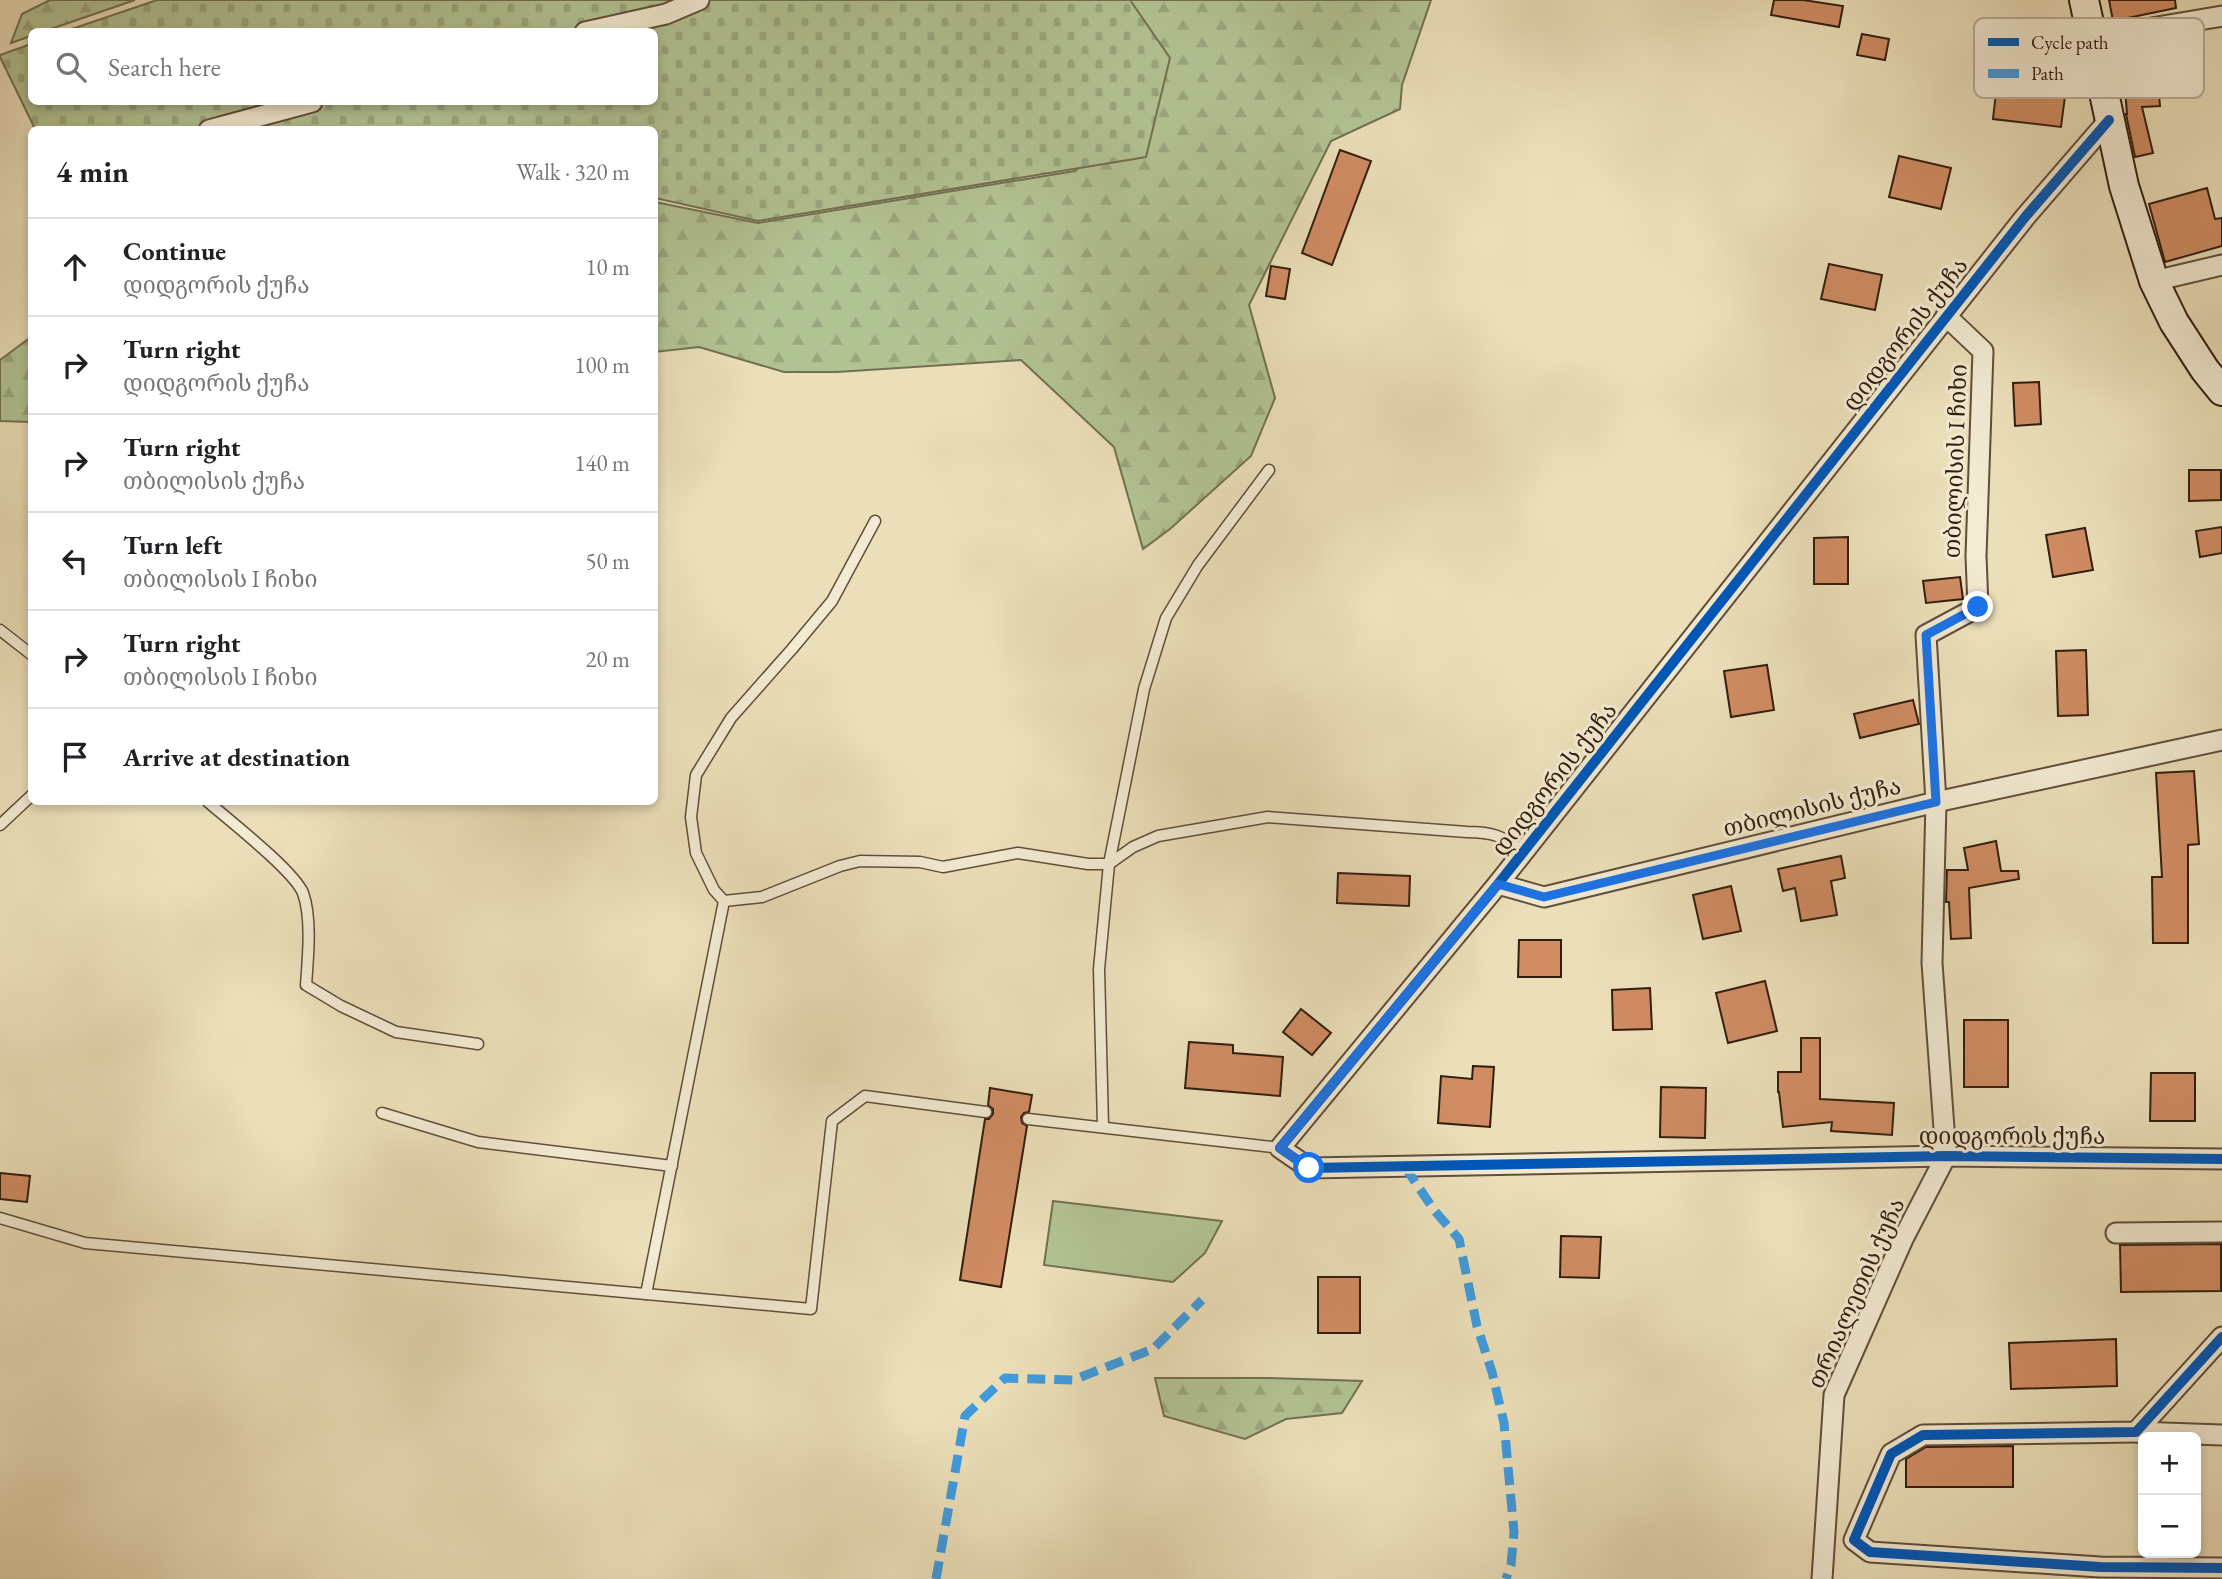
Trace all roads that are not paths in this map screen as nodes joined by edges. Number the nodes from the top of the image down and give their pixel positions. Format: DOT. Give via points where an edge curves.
graph roads {
  1 [pos="699,0"];
  2 [pos="2084,0"];
  3 [pos="2222,16"];
  4 [pos="2088,18"];
  5 [pos="2204,19"];
  6 [pos="603,28"];
  7 [pos="2104,98"];
  8 [pos="301,105"];
  9 [pos="2109,120"];
  10 [pos="224,126"];
  11 [pos="2222,265"];
  12 [pos="2154,281"];
  13 [pos="1946,316"];
  14 [pos="2222,391"];
  15 [pos="1269,470"];
  16 [pos="875,522"];
  17 [pos="0,630"];
  18 [pos="28,651"];
  19 [pos="2222,740"];
  20 [pos="28,799"];
  21 [pos="1936,802"];
  22 [pos="211,805"];
  23 [pos="0,825"];
  24 [pos="1523,852"];
  25 [pos="1109,864"];
  26 [pos="1498,884"];
  27 [pos="724,901"];
  28 [pos="478,1044"];
  29 [pos="986,1112"];
  30 [pos="382,1114"];
  31 [pos="1028,1119"];
  32 [pos="1103,1126"];
  33 [pos="1280,1148"];
  34 [pos="1946,1156"];
  35 [pos="2222,1159"];
  36 [pos="672,1166"];
  37 [pos="0,1219"];
  38 [pos="2222,1231"];
  39 [pos="2116,1233"];
  40 [pos="646,1294"];
  41 [pos="2222,1337"];
  42 [pos="2136,1432"];
  43 [pos="2222,1435"];
  44 [pos="1854,1540"];
  45 [pos="1823,1543"];
  46 [pos="2222,1568"];
  47 [pos="2101,1573"];
  48 [pos="1822,1579"];
  1 -- 6 [label="street" via="666,14"];
  2 -- 4 [label="street"];
  3 -- 5 [label="street"];
  7 -- 9 [label="street"];
  8 -- 10 [label="street"];
  9 -- 12 [label="street"];
  9 -- 13 [label="street, დიდგორის ქუჩა"];
  11 -- 12 [label="street"];
  12 -- 14 [label="street" via="2174,322"];
  13 -- 21 [label="street, თბილისის I ჩიხი" via="1983,351 1978,607 1926,635"];
  13 -- 24 [label="street, დიდგორის ქუჩა"];
  15 -- 25 [label="lane" via="1198,565 1166,618 1144,690"];
  16 -- 27 [label="lane" via="832,601 731,718 696,775 691,817 696,853"];
  17 -- 18 [label="lane"];
  19 -- 21 [label="street, თბილისის ქუჩა"];
  20 -- 23 [label="lane"];
  21 -- 26 [label="street, თბილისის ქუჩა" via="1544,897"];
  21 -- 34 [label="street" via="1932,963"];
  22 -- 28 [label="lane" via="285,869 302,891 309,933 306,985 396,1032"];
  24 -- 25 [label="lane" via="1506,838 1485,832 1268,817 1158,836"];
  24 -- 26 [label="street, დიდგორის ქუჩა"];
  25 -- 27 [label="lane" via="1018,853 943,867 860,861 762,897"];
  25 -- 32 [label="lane" via="1099,969"];
  26 -- 33 [label="street, დიდგორის ქუჩა"];
  27 -- 36 [label="lane"];
  29 -- 40 [label="lane" via="865,1096 832,1121 811,1309"];
  30 -- 36 [label="lane" via="478,1142"];
  31 -- 32 [label="lane"];
  32 -- 33 [label="lane"];
  33 -- 34 [label="street, დიდგორის ქუჩა" via="1309,1168"];
  34 -- 35 [label="street, დიდგორის ქუჩა"];
  34 -- 45 [label="street, თრიალეთის ქუჩა" via="1903,1239 1834,1395"];
  36 -- 40 [label="lane"];
  37 -- 40 [label="lane" via="85,1243"];
  38 -- 39 [label="street"];
  41 -- 42 [label="street"];
  42 -- 43 [label="street"];
  42 -- 44 [label="street" via="1923,1435 1891,1454"];
  44 -- 45 [label="street"];
  44 -- 47 [label="street" via="1870,1552"];
  45 -- 48 [label="street, თრიალეთის ქუჩა"];
  46 -- 47 [label="street"];
}
